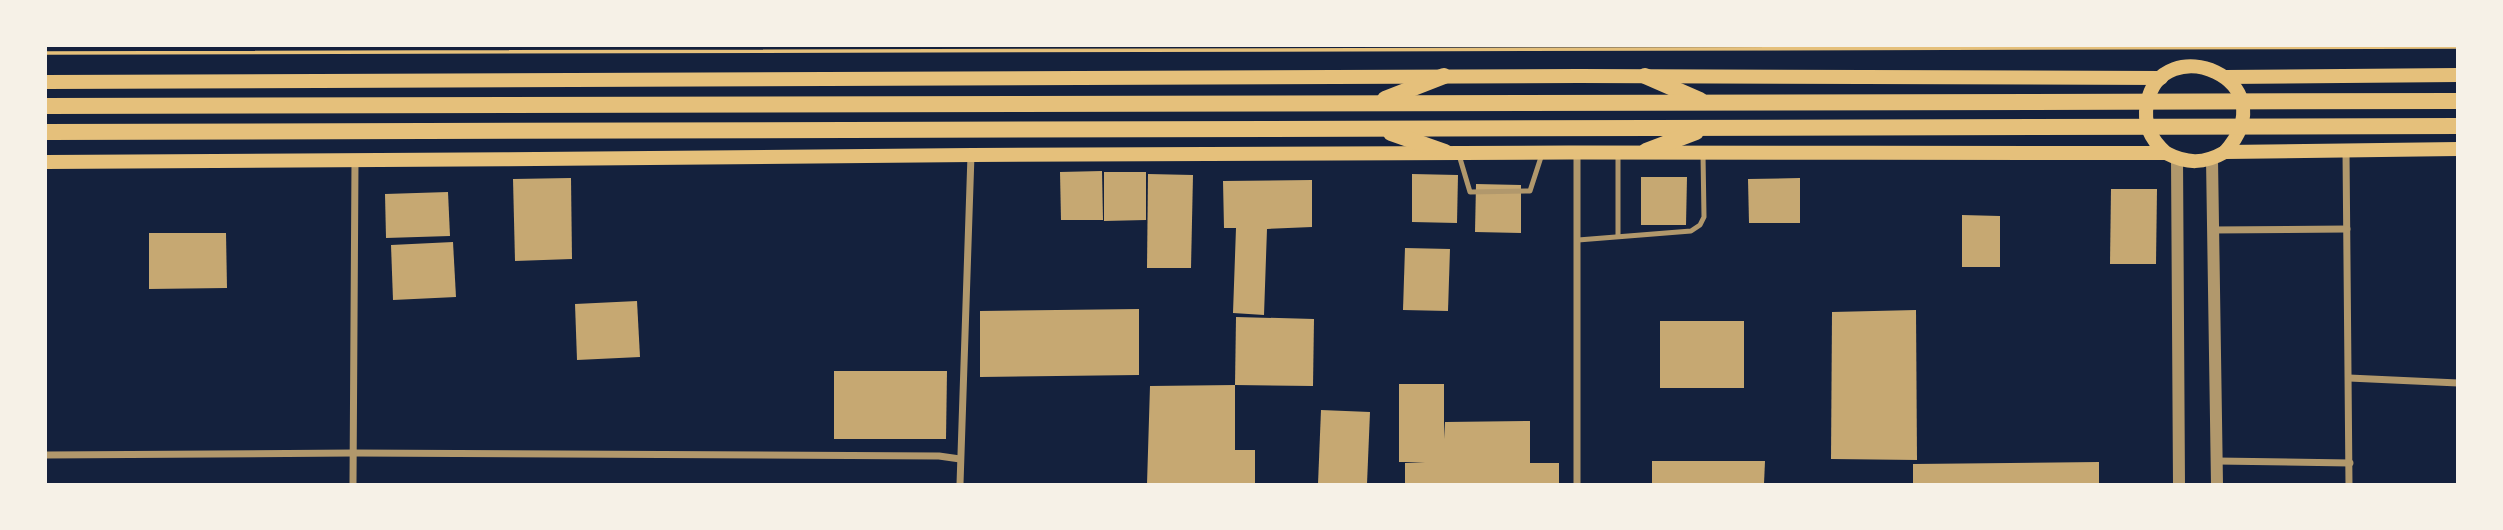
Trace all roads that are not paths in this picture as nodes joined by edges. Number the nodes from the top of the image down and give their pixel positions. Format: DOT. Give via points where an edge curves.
graph roads {
  1 [pos="2458,75"];
  2 [pos="1444,76"];
  3 [pos="1645,76"];
  4 [pos="2226,77"];
  5 [pos="2161,78"];
  6 [pos="46,82"];
  7 [pos="2147,101"];
  8 [pos="2242,101"];
  9 [pos="2458,101"];
  10 [pos="1705,102"];
  11 [pos="1375,103"];
  12 [pos="46,106"];
  13 [pos="2458,126"];
  14 [pos="2241,127"];
  15 [pos="1704,128"];
  16 [pos="2148,128"];
  17 [pos="1378,129"];
  18 [pos="46,132"];
  19 [pos="2458,149"];
  20 [pos="2347,150"];
  21 [pos="1618,151"];
  22 [pos="1646,151"];
  23 [pos="1703,151"];
  24 [pos="1452,152"];
  25 [pos="1543,152"];
  26 [pos="1577,152"];
  27 [pos="971,155"];
  28 [pos="2218,155"];
  29 [pos="2171,156"];
  30 [pos="46,162"];
  31 [pos="355,162"];
  32 [pos="2347,229"];
  33 [pos="2212,230"];
  34 [pos="1618,236"];
  35 [pos="1578,240"];
  36 [pos="2349,378"];
  37 [pos="2458,383"];
  38 [pos="353,453"];
  39 [pos="46,456"];
  40 [pos="960,459"];
  41 [pos="2217,461"];
  42 [pos="2350,463"];
  43 [pos="353,485"];
  44 [pos="960,485"];
  45 [pos="1577,485"];
  46 [pos="2179,485"];
  47 [pos="2217,485"];
  48 [pos="2349,485"];
  1 -- 4 [label="main road"];
  2 -- 3 [label="main road"];
  2 -- 6 [label="main road"];
  2 -- 11 [label="main road"];
  3 -- 5 [label="main road"];
  3 -- 10 [label="main road"];
  4 -- 5 [label="main road" via="2214,69 2186,66"];
  4 -- 8 [label="main road"];
  5 -- 7 [label="main road"];
  7 -- 8 [label="main road"];
  7 -- 10 [label="main road"];
  7 -- 16 [label="main road"];
  8 -- 9 [label="main road"];
  8 -- 14 [label="main road"];
  10 -- 11 [label="main road"];
  11 -- 12 [label="main road"];
  13 -- 14 [label="main road"];
  14 -- 16 [label="main road"];
  14 -- 28 [label="main road" via="2235,141"];
  15 -- 16 [label="main road"];
  15 -- 17 [label="main road"];
  15 -- 22 [label="main road"];
  16 -- 29 [label="main road"];
  17 -- 18 [label="main road"];
  17 -- 24 [label="main road"];
  19 -- 20 [label="main road"];
  20 -- 28 [label="main road"];
  20 -- 32 [label="street"];
  21 -- 22 [label="main road"];
  21 -- 26 [label="main road"];
  21 -- 34 [label="lane"];
  22 -- 23 [label="main road"];
  23 -- 29 [label="main road"];
  23 -- 34 [label="lane" via="1704,217 1700,225 1691,231"];
  24 -- 25 [label="main road"];
  24 -- 25 [label="lane" via="1470,192 1530,191"];
  24 -- 27 [label="main road"];
  25 -- 26 [label="main road"];
  26 -- 35 [label="street"];
  27 -- 31 [label="main road"];
  27 -- 40 [label="street"];
  28 -- 29 [label="main road" via="2188,162"];
  28 -- 33 [label="street"];
  29 -- 46 [label="street"];
  30 -- 31 [label="main road"];
  31 -- 38 [label="street"];
  32 -- 33 [label="street"];
  32 -- 36 [label="street"];
  33 -- 41 [label="street"];
  34 -- 35 [label="lane"];
  35 -- 45 [label="street"];
  36 -- 37 [label="street"];
  36 -- 42 [label="street"];
  38 -- 39 [label="street"];
  38 -- 40 [label="street"];
  38 -- 43 [label="street"];
  40 -- 44 [label="street"];
  41 -- 42 [label="street"];
  41 -- 47 [label="street"];
  42 -- 48 [label="street"];
}
